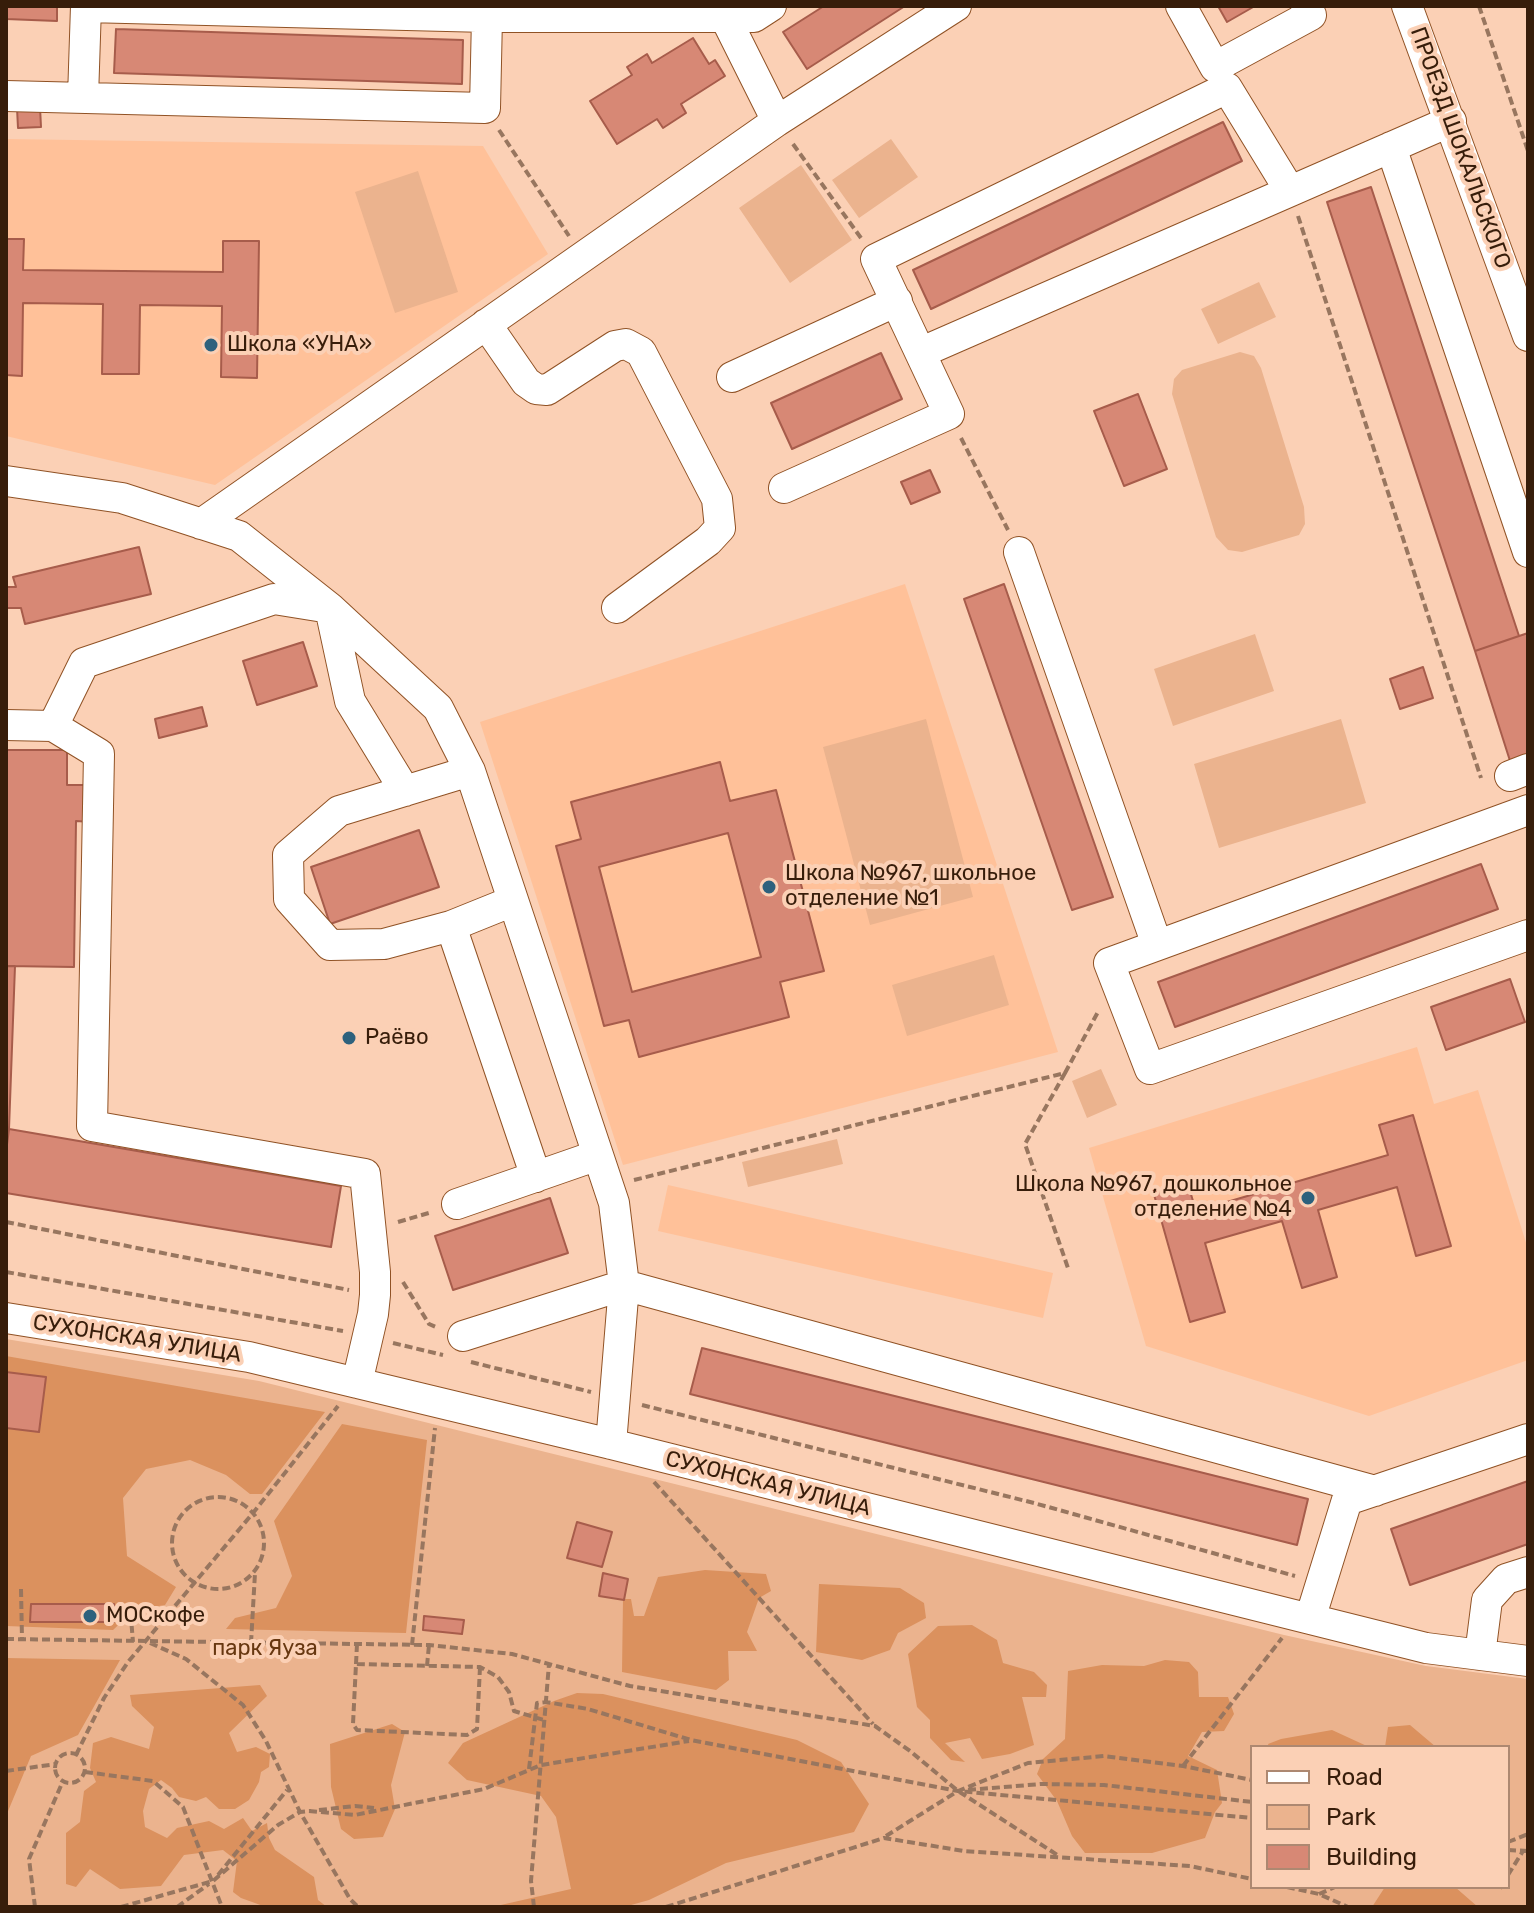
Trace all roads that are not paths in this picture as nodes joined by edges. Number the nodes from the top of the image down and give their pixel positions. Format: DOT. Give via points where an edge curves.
graph roads {
  1 [pos="771,6"];
  2 [pos="956,6"];
  3 [pos="1181,6"];
  4 [pos="1306,6"];
  5 [pos="1407,6"];
  6 [pos="86,7"];
  7 [pos="487,17"];
  8 [pos="725,17"];
  9 [pos="6,96"];
  10 [pos="83,98"];
  11 [pos="777,121"];
  12 [pos="1451,121"];
  13 [pos="1391,147"];
  14 [pos="1290,191"];
  15 [pos="1517,271"];
  16 [pos="897,301"];
  17 [pos="486,324"];
  18 [pos="1528,336"];
  19 [pos="922,352"];
  20 [pos="732,377"];
  21 [pos="6,481"];
  22 [pos="784,488"];
  23 [pos="201,524"];
  24 [pos="1019,552"];
  25 [pos="1528,552"];
  26 [pos="330,608"];
  27 [pos="617,608"];
  28 [pos="6,725"];
  29 [pos="53,726"];
  30 [pos="470,771"];
  31 [pos="405,791"];
  32 [pos="1528,810"];
  33 [pos="513,901"];
  34 [pos="451,926"];
  35 [pos="1528,935"];
  36 [pos="1157,945"];
  37 [pos="598,1155"];
  38 [pos="536,1177"];
  39 [pos="457,1204"];
  40 [pos="624,1285"];
  41 [pos="6,1318"];
  42 [pos="456,1351"];
  43 [pos="352,1382"];
  44 [pos="1528,1439"];
  45 [pos="611,1444"];
  46 [pos="1375,1491"];
  47 [pos="1528,1572"];
  48 [pos="1310,1619"];
  49 [pos="1480,1655"];
  50 [pos="1528,1661"];
  1 -- 8 [label="street" via="754,17"];
  2 -- 11 [label="street"];
  3 -- 4 [label="street" via="1215,67 1311,15"];
  5 -- 12 [label="street, ПРОЕЗД ШОКАЛЬСКОГО"];
  6 -- 7 [label="street"];
  6 -- 10 [label="street"];
  7 -- 8 [label="street"];
  7 -- 10 [label="street" via="485,108"];
  8 -- 11 [label="street"];
  9 -- 10 [label="street"];
  11 -- 17 [label="street"];
  12 -- 13 [label="street"];
  12 -- 15 [label="street, ПРОЕЗД ШОКАЛЬСКОГО"];
  13 -- 14 [label="street"];
  13 -- 25 [label="street"];
  14 -- 16 [label="street" via="1227,88 876,259"];
  14 -- 19 [label="street"];
  15 -- 18 [label="street, ПРОЕЗД ШОКАЛЬСКОГО"];
  16 -- 19 [label="street"];
  16 -- 20 [label="street"];
  17 -- 23 [label="street"];
  17 -- 27 [label="street" via="536,389 547,390 615,346 626,344 641,352 717,499 720,528"];
  19 -- 22 [label="street" via="949,414"];
  21 -- 23 [label="street" via="122,498"];
  23 -- 26 [label="street" via="239,536"];
  24 -- 36 [label="street"];
  26 -- 29 [label="street" via="274,599 84,663"];
  26 -- 30 [label="street" via="438,708"];
  26 -- 31 [label="street" via="350,701"];
  28 -- 29 [label="street"];
  29 -- 43 [label="street" via="99,754 92,1126 365,1174 375,1295"];
  30 -- 31 [label="street"];
  30 -- 33 [label="street"];
  31 -- 34 [label="street" via="339,811 288,855 289,899 330,945 384,944"];
  32 -- 36 [label="street"];
  33 -- 34 [label="street"];
  33 -- 37 [label="street"];
  34 -- 38 [label="street"];
  35 -- 36 [label="street" via="1150,1069 1109,963"];
  37 -- 38 [label="street"];
  37 -- 40 [label="street" via="614,1203"];
  38 -- 39 [label="street"];
  40 -- 42 [label="street"];
  40 -- 45 [label="street"];
  40 -- 46 [label="street"];
  41 -- 43 [label="street, СУХОНСКАЯ УЛИЦА" via="249,1357"];
  43 -- 45 [label="street, СУХОНСКАЯ УЛИЦА"];
  44 -- 46 [label="street"];
  45 -- 48 [label="street, СУХОНСКАЯ УЛИЦА"];
  46 -- 48 [label="street" via="1347,1500"];
  47 -- 49 [label="street" via="1506,1579 1487,1600"];
  48 -- 49 [label="street, СУХОНСКАЯ УЛИЦА" via="1426,1648"];
  49 -- 50 [label="street, СУХОНСКАЯ УЛИЦА"];
}
